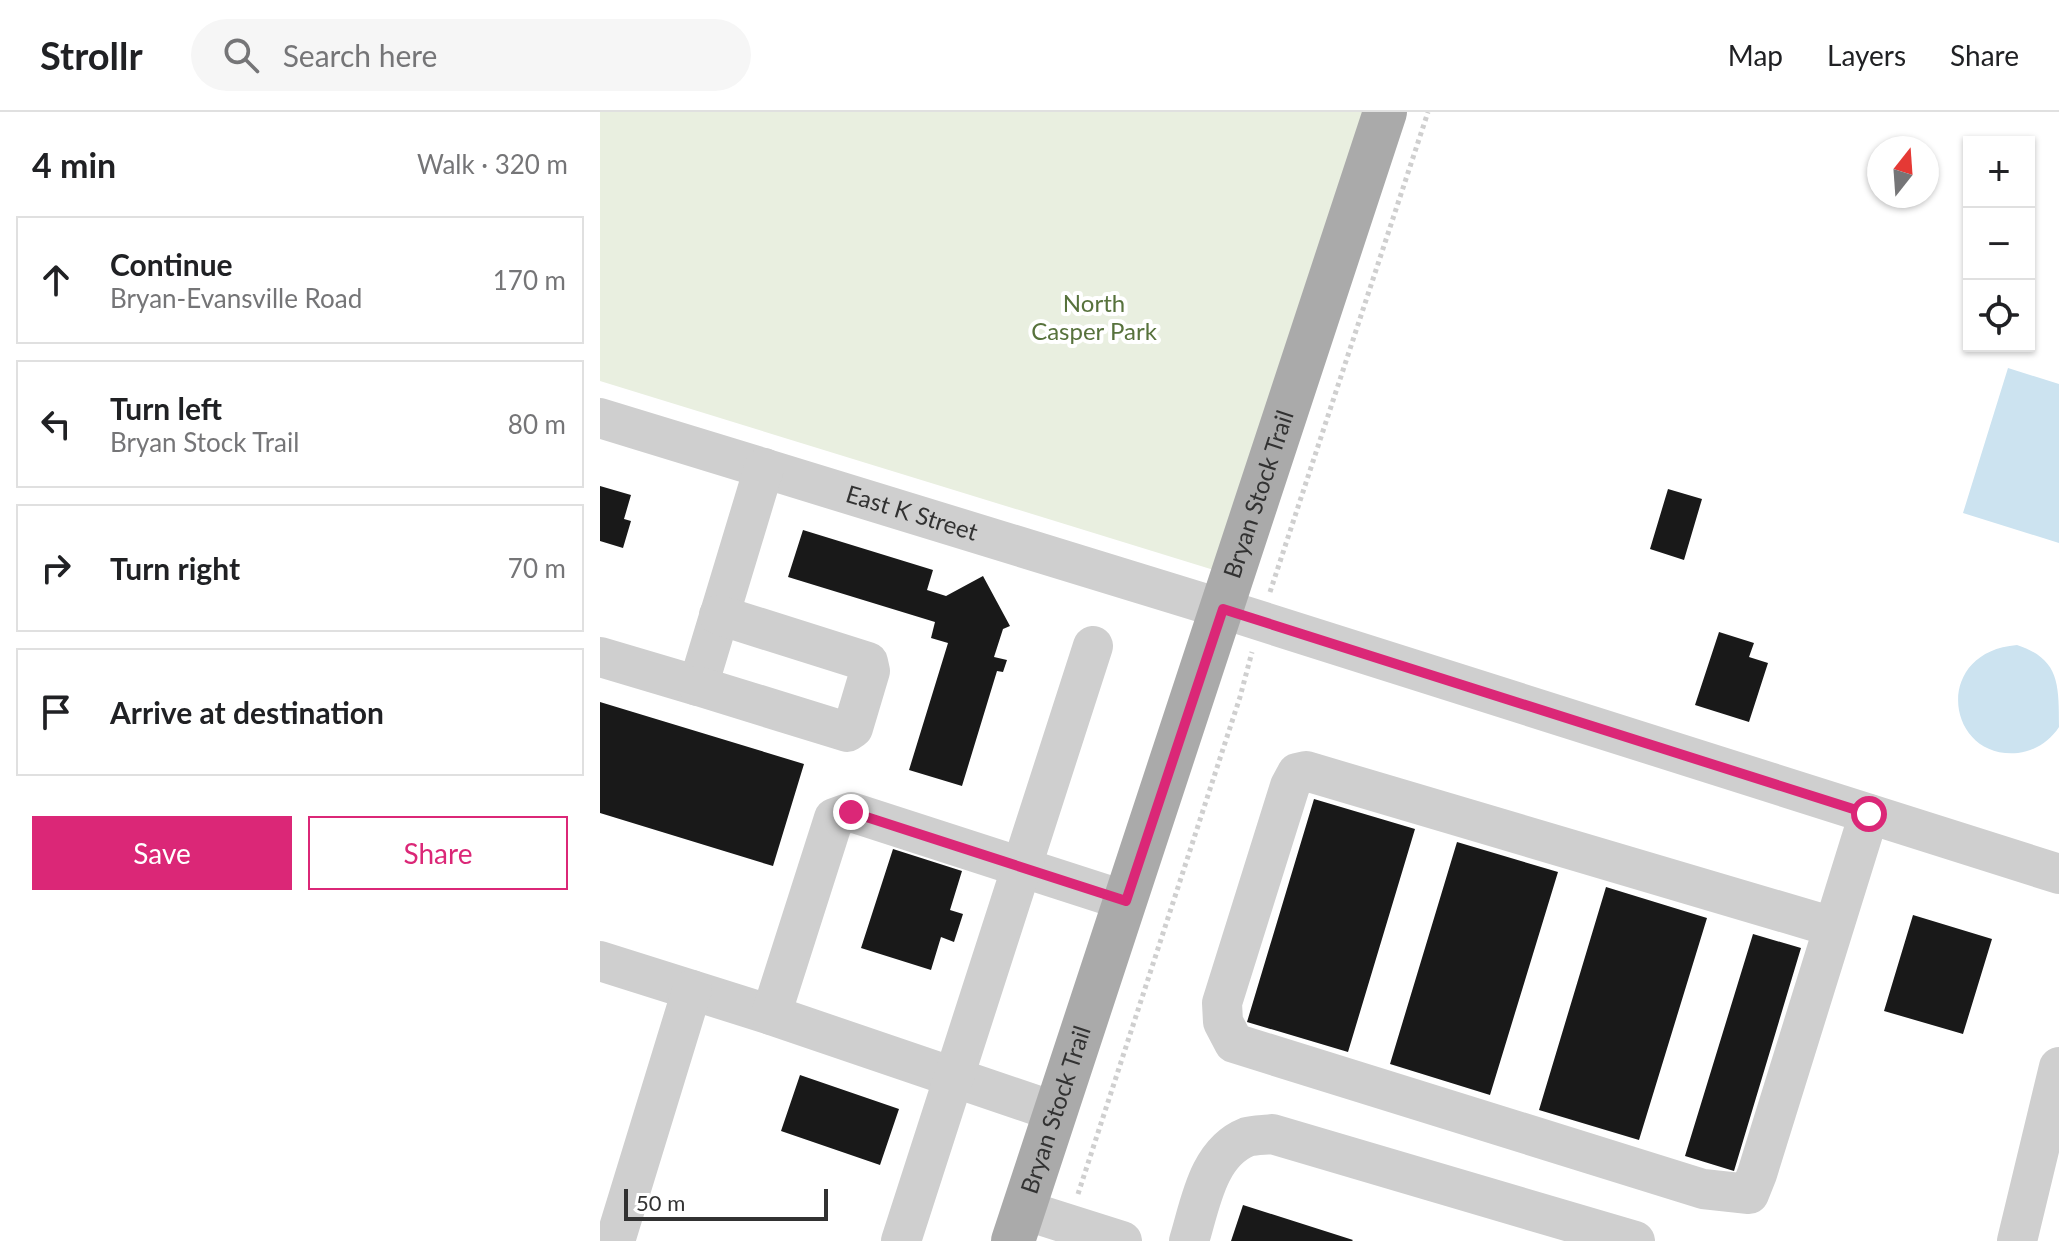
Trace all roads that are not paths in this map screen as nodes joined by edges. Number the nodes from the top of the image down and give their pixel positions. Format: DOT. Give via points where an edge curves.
graph roads {
  1 [pos="1385,112"];
  2 [pos="600,418"];
  3 [pos="764,468"];
  4 [pos="719,615"];
  5 [pos="1241,615"];
  6 [pos="1093,646"];
  7 [pos="600,657"];
  8 [pos="698,686"];
  9 [pos="1869,814"];
  10 [pos="1023,868"];
  11 [pos="2059,874"];
  12 [pos="1126,901"];
  13 [pos="1833,927"];
  14 [pos="600,961"];
  15 [pos="692,990"];
  16 [pos="771,1015"];
  17 [pos="2059,1067"];
  18 [pos="956,1077"];
  19 [pos="1056,1112"];
  20 [pos="1018,1226"];
  21 [pos="615,1241"];
  22 [pos="901,1241"];
  23 [pos="1122,1241"];
  24 [pos="1189,1241"];
  25 [pos="1635,1241"];
  26 [pos="2017,1241"];
  1 -- 5 [label="main road, Bryan Stock Trail"];
  2 -- 3 [label="street, East K Street"];
  3 -- 4 [label="street"];
  3 -- 5 [label="street, East K Street"];
  4 -- 8 [label="street"];
  4 -- 8 [label="street" via="868,662 870,671 853,728 847,732"];
  5 -- 9 [label="street, East K Street"];
  5 -- 12 [label="main road, Bryan Stock Trail"];
  6 -- 10 [label="street"];
  7 -- 8 [label="street"];
  9 -- 11 [label="street, East K Street"];
  9 -- 13 [label="street"];
  10 -- 12 [label="street"];
  10 -- 16 [label="street" via="851,812 834,818"];
  10 -- 18 [label="street"];
  12 -- 19 [label="main road, Bryan Stock Trail"];
  13 -- 13 [label="street" via="1749,1194 1703,1189 1234,1043 1223,1022 1222,1003 1290,786 1297,773 1306,771"];
  14 -- 15 [label="street"];
  15 -- 16 [label="street"];
  15 -- 21 [label="street"];
  16 -- 18 [label="street"];
  17 -- 26 [label="street"];
  18 -- 19 [label="street"];
  18 -- 22 [label="street"];
  19 -- 20 [label="main road, Bryan Stock Trail"];
  20 -- 23 [label="street" via="1068,1225"];
  24 -- 25 [label="street" via="1210,1173 1247,1137 1272,1134"];
}
